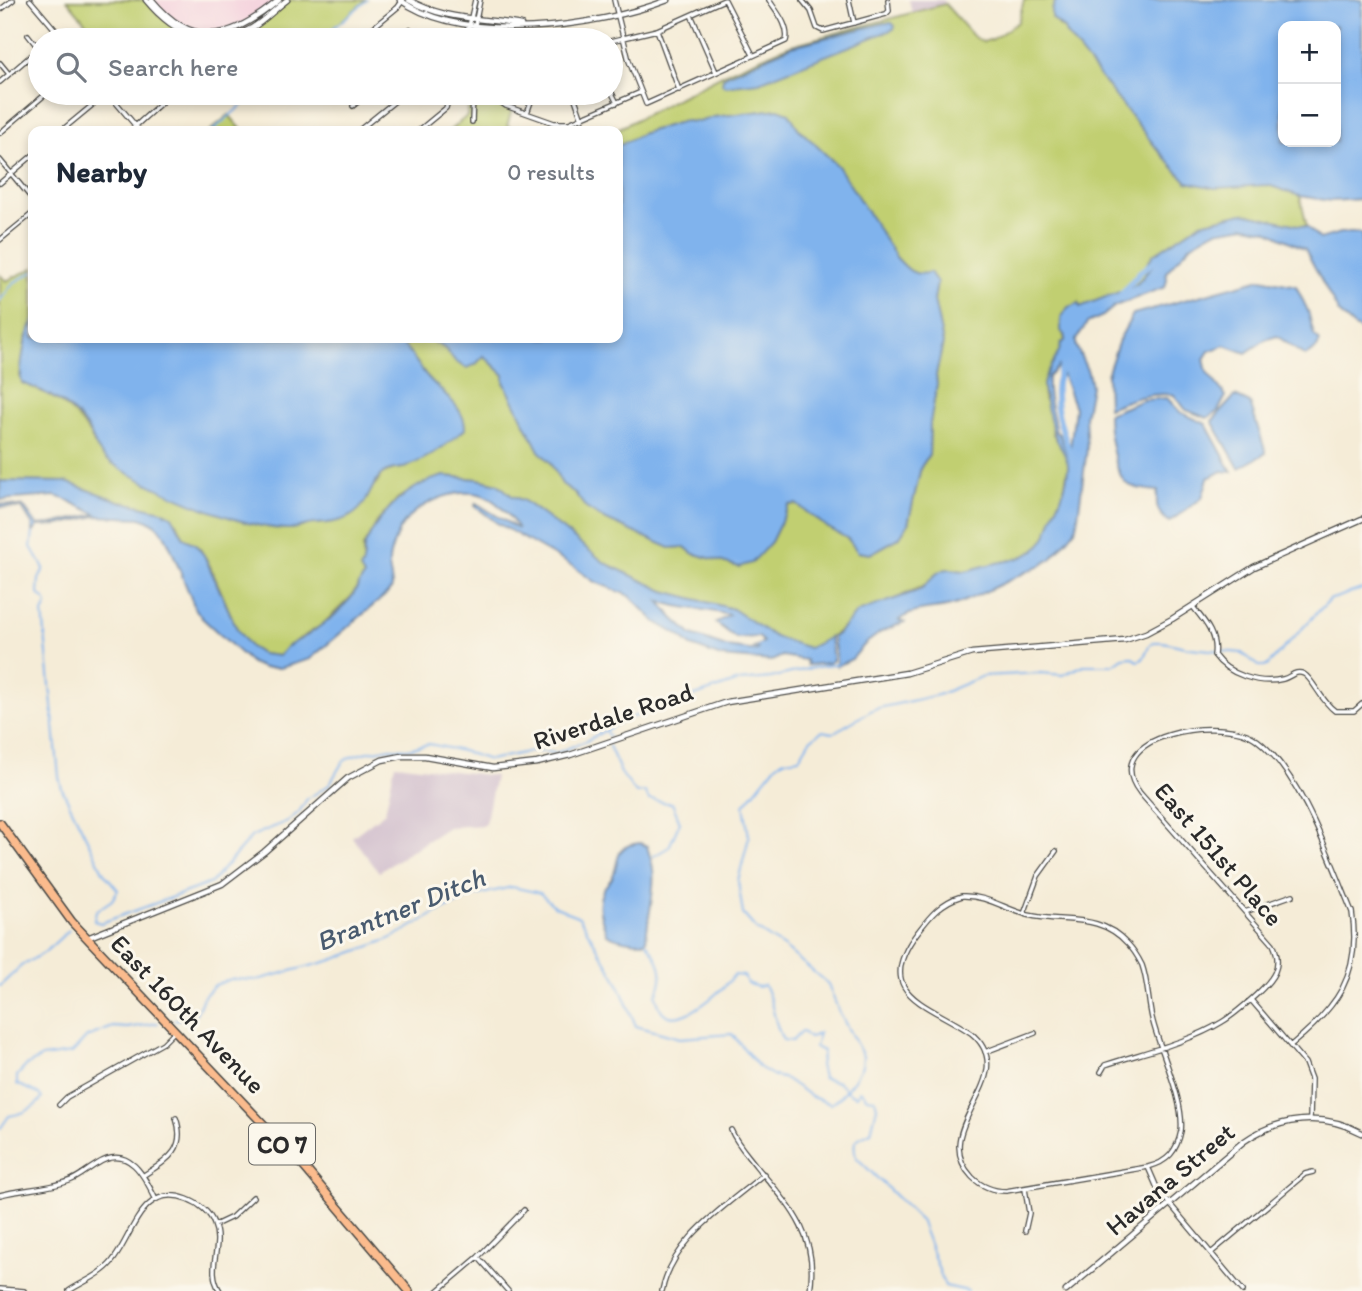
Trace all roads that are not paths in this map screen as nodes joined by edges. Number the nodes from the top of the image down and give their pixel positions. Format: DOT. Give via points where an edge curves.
graph roads {
  1 [pos="12,0"];
  2 [pos="30,0"];
  3 [pos="146,0"];
  4 [pos="152,0"];
  5 [pos="279,0"];
  6 [pos="286,0"];
  7 [pos="401,0"];
  8 [pos="409,0"];
  9 [pos="478,0"];
  10 [pos="614,0"];
  11 [pos="668,0"];
  12 [pos="724,0"];
  13 [pos="769,0"];
  14 [pos="802,0"];
  15 [pos="849,0"];
  16 [pos="888,0"];
  17 [pos="0,10"];
  18 [pos="618,16"];
  19 [pos="691,16"];
  20 [pos="473,21"];
  21 [pos="855,23"];
  22 [pos="54,28"];
  23 [pos="176,28"];
  24 [pos="186,28"];
  25 [pos="238,28"];
  26 [pos="250,28"];
  27 [pos="371,28"];
  28 [pos="471,28"];
  29 [pos="473,28"];
  30 [pos="621,28"];
  31 [pos="657,30"];
  32 [pos="623,39"];
  33 [pos="753,55"];
  34 [pos="28,58"];
  35 [pos="0,63"];
  36 [pos="716,72"];
  37 [pos="9,74"];
  38 [pos="0,82"];
  39 [pos="679,90"];
  40 [pos="641,92"];
  41 [pos="623,100"];
  42 [pos="33,105"];
  43 [pos="93,105"];
  44 [pos="118,105"];
  45 [pos="159,105"];
  46 [pos="390,105"];
  47 [pos="447,105"];
  48 [pos="473,105"];
  49 [pos="505,105"];
  50 [pos="530,105"];
  51 [pos="577,105"];
  52 [pos="613,105"];
  53 [pos="527,113"];
  54 [pos="582,119"];
  55 [pos="472,122"];
  56 [pos="67,126"];
  57 [pos="136,126"];
  58 [pos="364,126"];
  59 [pos="424,126"];
  60 [pos="0,133"];
  61 [pos="28,159"];
  62 [pos="0,160"];
  63 [pos="11,173"];
  64 [pos="0,183"];
  65 [pos="28,194"];
  66 [pos="28,217"];
  67 [pos="0,240"];
  68 [pos="1362,519"];
  69 [pos="1193,607"];
  70 [pos="1362,704"];
  71 [pos="0,823"];
  72 [pos="1056,850"];
  73 [pos="1293,895"];
  74 [pos="1245,912"];
  75 [pos="1024,914"];
  76 [pos="90,936"];
  77 [pos="1251,1000"];
  78 [pos="175,1031"];
  79 [pos="1035,1033"];
  80 [pos="1291,1045"];
  81 [pos="1160,1047"];
  82 [pos="985,1052"];
  83 [pos="1101,1072"];
  84 [pos="60,1105"];
  85 [pos="176,1118"];
  86 [pos="1310,1119"];
  87 [pos="731,1130"];
  88 [pos="1362,1133"];
  89 [pos="1148,1167"];
  90 [pos="1313,1172"];
  91 [pos="764,1174"];
  92 [pos="144,1175"];
  93 [pos="1025,1189"];
  94 [pos="0,1195"];
  95 [pos="253,1197"];
  96 [pos="156,1200"];
  97 [pos="1170,1204"];
  98 [pos="524,1210"];
  99 [pos="215,1225"];
  100 [pos="1025,1231"];
  101 [pos="1211,1253"];
  102 [pos="478,1257"];
  103 [pos="0,1289"];
  104 [pos="24,1291"];
  105 [pos="69,1291"];
  106 [pos="220,1291"];
  107 [pos="409,1291"];
  108 [pos="438,1291"];
  109 [pos="508,1291"];
  110 [pos="663,1291"];
  111 [pos="810,1291"];
  112 [pos="1066,1291"];
  113 [pos="1243,1291"];
  1 -- 17 [label="street"];
  2 -- 22 [label="street"];
  3 -- 23 [label="street"];
  4 -- 24 [label="street" via="166,16"];
  5 -- 25 [label="street"];
  6 -- 26 [label="street"];
  7 -- 20 [label="street" via="425,13"];
  7 -- 27 [label="street"];
  8 -- 20 [label="street"];
  9 -- 20 [label="street"];
  10 -- 18 [label="street"];
  11 -- 18 [label="street"];
  12 -- 19 [label="street"];
  12 -- 33 [label="street"];
  13 -- 33 [label="street" via="786,28 787,39"];
  14 -- 21 [label="street" via="820,30"];
  15 -- 21 [label="street"];
  16 -- 21 [label="street" via="888,13"];
  18 -- 20 [label="street" via="511,28"];
  18 -- 30 [label="street"];
  19 -- 31 [label="street"];
  19 -- 36 [label="street"];
  20 -- 28 [label="street"];
  20 -- 29 [label="street"];
  31 -- 32 [label="street"];
  31 -- 39 [label="street"];
  32 -- 40 [label="street"];
  33 -- 36 [label="street"];
  34 -- 37 [label="street"];
  35 -- 37 [label="street"];
  36 -- 39 [label="street"];
  37 -- 38 [label="street"];
  39 -- 40 [label="street" via="646,104"];
  40 -- 41 [label="street"];
  42 -- 60 [label="street"];
  43 -- 56 [label="street"];
  44 -- 57 [label="street"];
  45 -- 57 [label="street"];
  46 -- 58 [label="street"];
  47 -- 59 [label="street"];
  48 -- 55 [label="street"];
  49 -- 53 [label="street"];
  50 -- 53 [label="street"];
  51 -- 54 [label="street"];
  52 -- 54 [label="street"];
  53 -- 54 [label="street" via="559,124"];
  61 -- 63 [label="street"];
  62 -- 63 [label="street"];
  63 -- 64 [label="street"];
  63 -- 65 [label="street"];
  66 -- 67 [label="street"];
  68 -- 69 [label="street, Riverdale Road" via="1254,567"];
  69 -- 70 [label="street" via="1211,629 1223,665 1261,682 1301,673 1335,711 1354,711"];
  69 -- 76 [label="street, Riverdale Road" via="1125,640 972,653 907,673 727,702 548,761 493,768 425,756 382,760 348,778 222,884"];
  71 -- 76 [label="main road, East 160th Avenue" via="68,917"];
  72 -- 75 [label="street" via="1038,876"];
  73 -- 74 [label="street"];
  74 -- 77 [label="street, East 151st Place" via="1273,944 1278,960 1273,978"];
  74 -- 80 [label="street, East 151st Place" via="1137,789 1132,764 1145,746 1171,734 1204,729 1250,735 1270,753 1296,789 1337,877 1356,927 1358,948 1356,968 1337,1004"];
  75 -- 81 [label="street" via="1093,922 1111,929 1127,943 1143,969"];
  75 -- 82 [label="street" via="982,897 951,899 934,911 902,956 902,983 911,996 971,1033"];
  76 -- 78 [label="main road, East 160th Avenue / CO 7"];
  77 -- 80 [label="street"];
  77 -- 81 [label="street" via="1213,1028"];
  78 -- 84 [label="street"];
  78 -- 107 [label="main road, East 160th Avenue / CO 7" via="304,1167"];
  79 -- 82 [label="street"];
  80 -- 86 [label="street" via="1310,1075"];
  81 -- 83 [label="street" via="1105,1065"];
  81 -- 89 [label="street" via="1180,1110 1181,1128 1172,1155"];
  82 -- 93 [label="street" via="988,1072 960,1132 961,1158 970,1174 985,1186 1003,1191"];
  85 -- 92 [label="street" via="180,1137 173,1153"];
  86 -- 88 [label="street"];
  86 -- 97 [label="street, Havana Street" via="1256,1133"];
  87 -- 91 [label="street"];
  89 -- 93 [label="street"];
  89 -- 97 [label="street" via="1153,1183"];
  90 -- 101 [label="street"];
  91 -- 110 [label="street" via="689,1238 672,1263"];
  91 -- 111 [label="street" via="803,1228 811,1259"];
  92 -- 94 [label="street" via="124,1159 111,1159 71,1181"];
  92 -- 96 [label="street"];
  93 -- 100 [label="street" via="1029,1213"];
  95 -- 99 [label="street" via="232,1217"];
  96 -- 99 [label="street" via="180,1196 192,1201"];
  96 -- 105 [label="street" via="139,1214 111,1264"];
  97 -- 101 [label="street"];
  97 -- 112 [label="street, Havana Street"];
  98 -- 102 [label="street"];
  99 -- 106 [label="street" via="218,1246 212,1265"];
  101 -- 113 [label="street"];
  102 -- 108 [label="street"];
  102 -- 109 [label="street"];
  103 -- 104 [label="street"];
}
